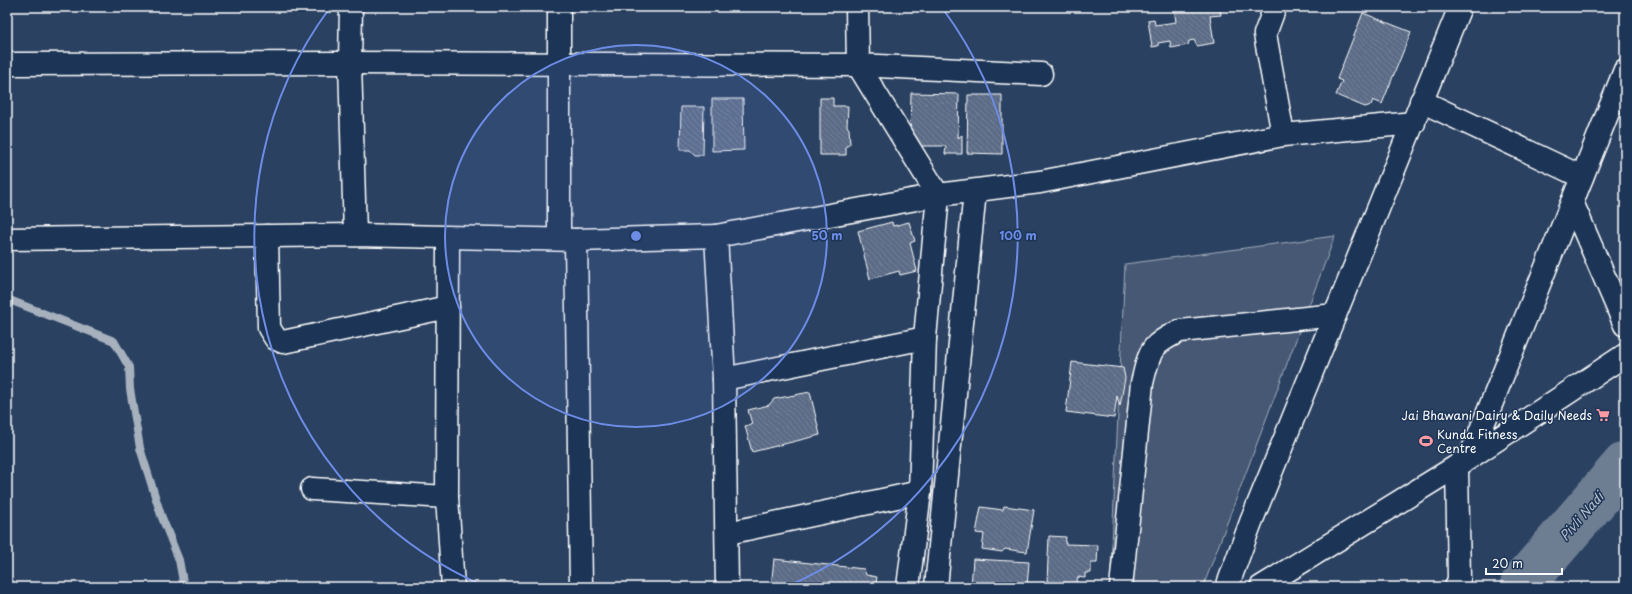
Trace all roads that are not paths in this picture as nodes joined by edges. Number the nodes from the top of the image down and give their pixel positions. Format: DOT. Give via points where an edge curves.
graph roads {
  1 [pos="352,7"];
  2 [pos="559,7"];
  3 [pos="857,7"];
  4 [pos="1275,7"];
  5 [pos="1460,7"];
  6 [pos="350,63"];
  7 [pos="7,64"];
  8 [pos="559,64"];
  9 [pos="858,65"];
  10 [pos="1625,70"];
  11 [pos="1041,74"];
  12 [pos="1421,102"];
  13 [pos="1414,122"];
  14 [pos="1283,135"];
  15 [pos="1582,177"];
  16 [pos="975,191"];
  17 [pos="938,196"];
  18 [pos="1572,202"];
  19 [pos="355,235"];
  20 [pos="267,236"];
  21 [pos="716,236"];
  22 [pos="448,238"];
  23 [pos="7,239"];
  24 [pos="568,239"];
  25 [pos="448,307"];
  26 [pos="1335,315"];
  27 [pos="1625,325"];
  28 [pos="925,338"];
  29 [pos="1625,355"];
  30 [pos="724,379"];
  31 [pos="1463,461"];
  32 [pos="312,489"];
  33 [pos="920,492"];
  34 [pos="447,497"];
  35 [pos="728,533"];
  36 [pos="453,587"];
  37 [pos="581,587"];
  38 [pos="727,587"];
  39 [pos="908,587"];
  40 [pos="936,587"];
  41 [pos="1121,587"];
  42 [pos="1227,587"];
  43 [pos="1261,587"];
  44 [pos="1456,587"];
  1 -- 6 [label="street"];
  2 -- 8 [label="street"];
  3 -- 9 [label="street"];
  4 -- 14 [label="street" via="1265,34"];
  5 -- 12 [label="street"];
  6 -- 7 [label="street"];
  6 -- 8 [label="street"];
  6 -- 19 [label="street"];
  8 -- 9 [label="street"];
  8 -- 24 [label="street"];
  9 -- 11 [label="street"];
  9 -- 17 [label="street"];
  10 -- 15 [label="street"];
  12 -- 13 [label="street"];
  12 -- 15 [label="street"];
  13 -- 14 [label="street"];
  13 -- 26 [label="street"];
  14 -- 16 [label="street" via="1040,182"];
  15 -- 18 [label="street"];
  16 -- 17 [label="street"];
  16 -- 40 [label="street"];
  17 -- 21 [label="street"];
  17 -- 28 [label="street"];
  18 -- 27 [label="street"];
  18 -- 31 [label="street"];
  19 -- 20 [label="street"];
  19 -- 22 [label="street"];
  20 -- 23 [label="street"];
  20 -- 25 [label="street" via="269,328 276,339 283,342"];
  21 -- 24 [label="street"];
  21 -- 30 [label="street"];
  22 -- 24 [label="street"];
  22 -- 25 [label="street"];
  24 -- 37 [label="street"];
  25 -- 34 [label="street"];
  26 -- 41 [label="street" via="1180,331 1162,339 1151,350 1142,383"];
  26 -- 42 [label="street"];
  28 -- 30 [label="street"];
  28 -- 33 [label="street"];
  29 -- 31 [label="street"];
  30 -- 35 [label="street"];
  31 -- 43 [label="street"];
  31 -- 44 [label="street" via="1459,579"];
  32 -- 34 [label="street"];
  33 -- 35 [label="street"];
  33 -- 39 [label="street"];
  34 -- 36 [label="street"];
  35 -- 38 [label="street"];
}
